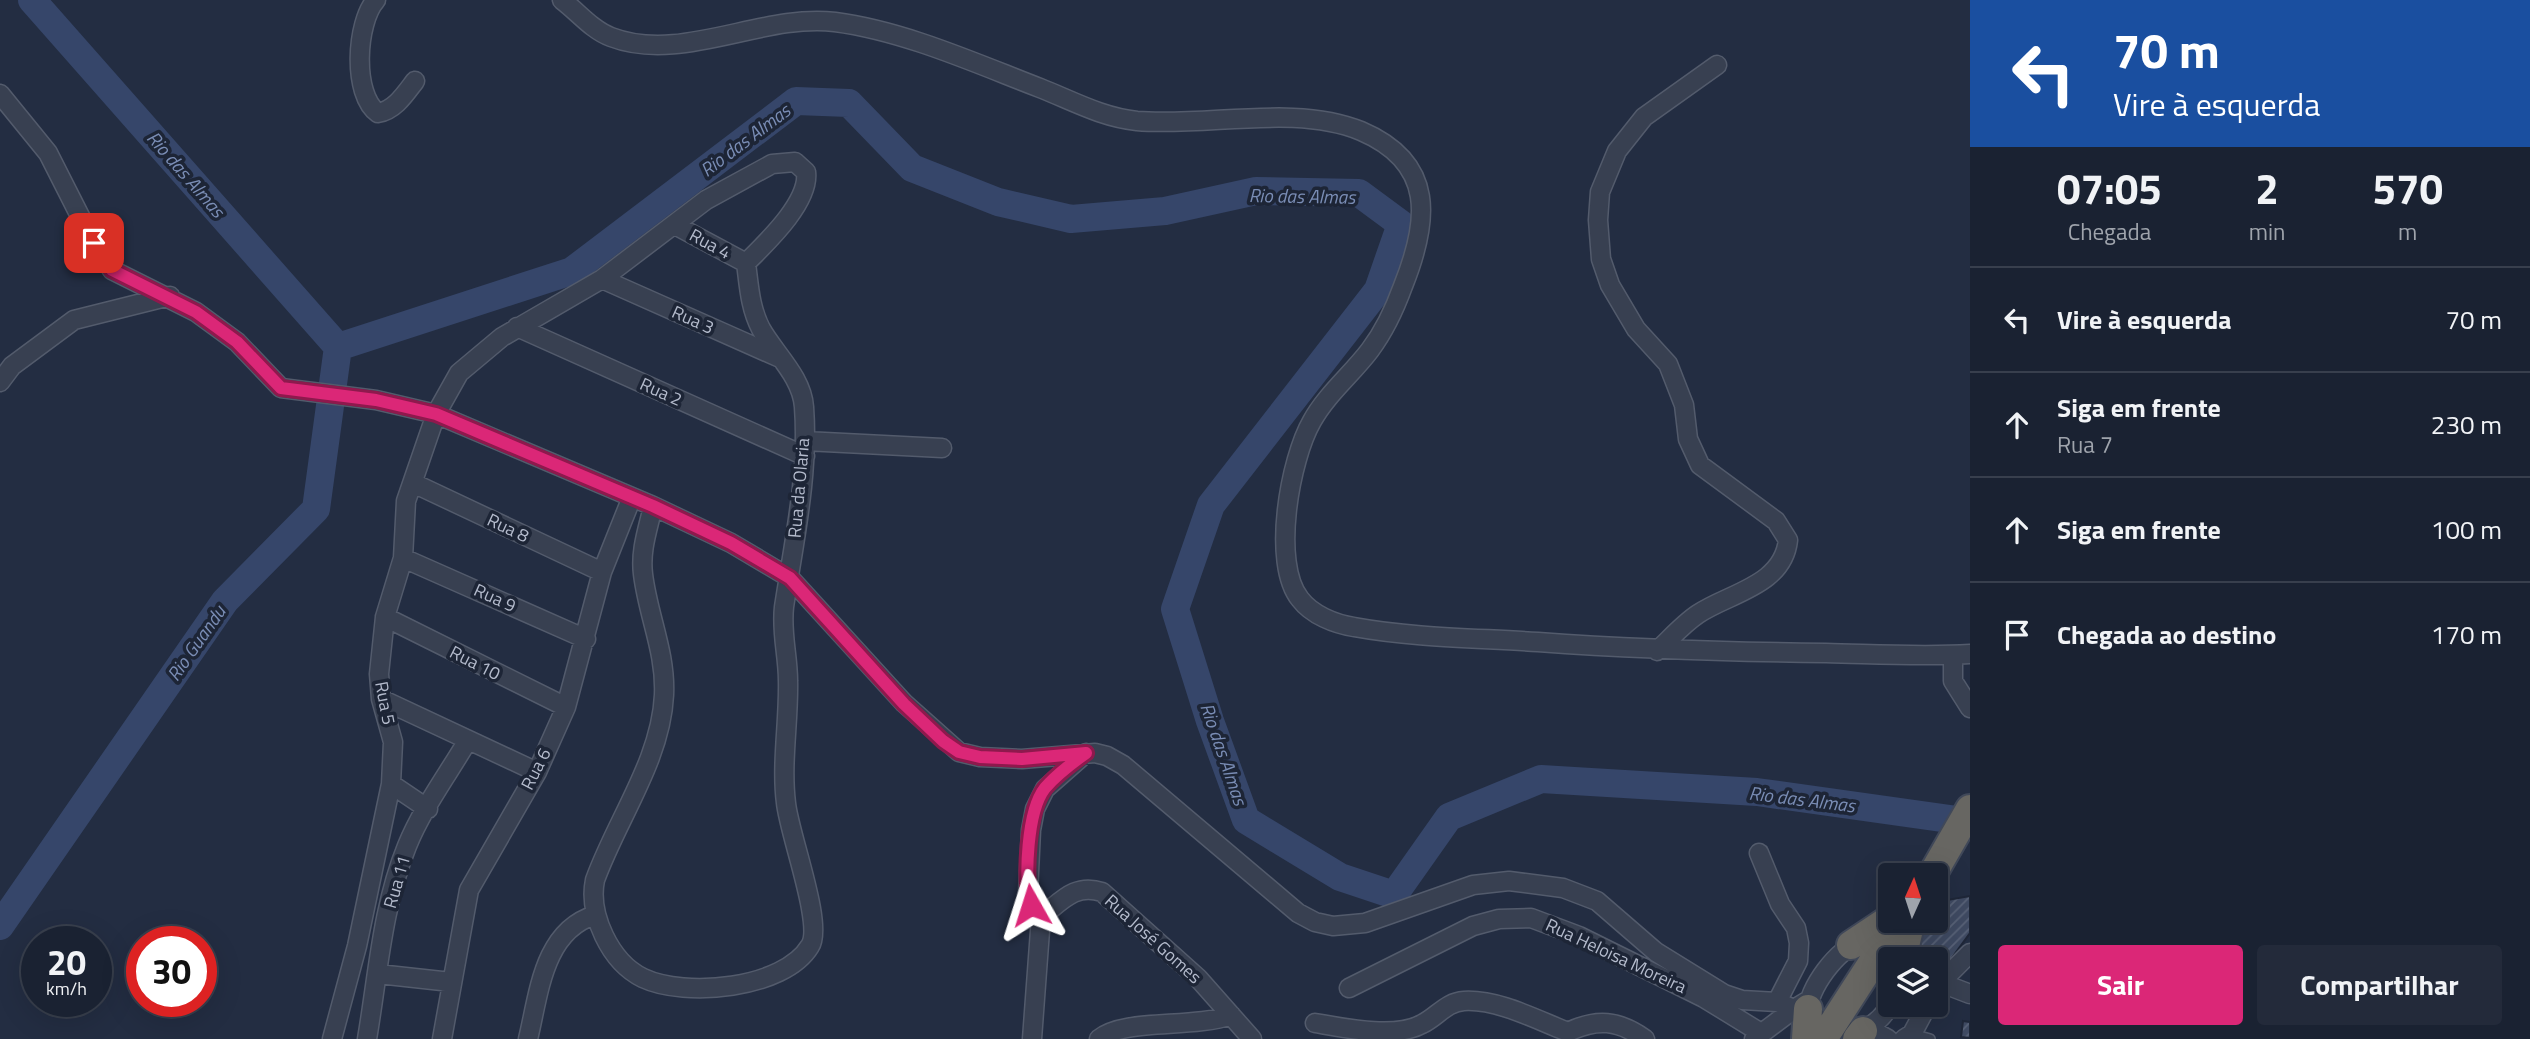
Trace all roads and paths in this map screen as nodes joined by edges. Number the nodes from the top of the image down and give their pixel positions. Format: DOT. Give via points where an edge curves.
graph roads {
  1 [pos="376,0"];
  2 [pos="562,0"];
  3 [pos="1717,65"];
  4 [pos="415,81"];
  5 [pos="0,94"];
  6 [pos="675,225"];
  7 [pos="746,262"];
  8 [pos="602,279"];
  9 [pos="170,296"];
  10 [pos="517,327"];
  11 [pos="784,360"];
  12 [pos="0,382"];
  13 [pos="436,414"];
  14 [pos="805,448"];
  15 [pos="942,448"];
  16 [pos="413,483"];
  17 [pos="632,497"];
  18 [pos="653,506"];
  19 [pos="403,558"];
  20 [pos="602,572"];
  21 [pos="790,578"];
  22 [pos="385,617"];
  23 [pos="586,639"];
  24 [pos="1657,651"];
  25 [pos="1962,654"];
  26 [pos="381,699"];
  27 [pos="566,707"];
  28 [pos="1970,708"];
  29 [pos="468,740"];
  30 [pos="1086,753"];
  31 [pos="537,772"];
  32 [pos="391,784"];
  33 [pos="428,809"];
  34 [pos="1970,809"];
  35 [pos="1759,853"];
  36 [pos="1940,863"];
  37 [pos="594,915"];
  38 [pos="1041,917"];
  39 [pos="1878,927"];
  40 [pos="1851,945"];
  41 [pos="1878,950"];
  42 [pos="1970,953"];
  43 [pos="1948,972"];
  44 [pos="378,974"];
  45 [pos="1878,974"];
  46 [pos="451,982"];
  47 [pos="1948,987"];
  48 [pos="1349,988"];
  49 [pos="1970,994"];
  50 [pos="1777,1002"];
  51 [pos="1804,1006"];
  52 [pos="1231,1015"];
  53 [pos="1882,1017"];
  54 [pos="1919,1017"];
  55 [pos="1315,1023"];
  56 [pos="1827,1033"];
  57 [pos="1870,1035"];
  58 [pos="1567,1036"];
  59 [pos="1758,1036"];
  60 [pos="1908,1036"];
  61 [pos="332,1039"];
  62 [pos="366,1039"];
  63 [pos="442,1039"];
  64 [pos="528,1039"];
  65 [pos="1032,1039"];
  66 [pos="1099,1039"];
  67 [pos="1252,1039"];
  68 [pos="1645,1039"];
  69 [pos="1806,1039"];
  70 [pos="1930,1039"];
  1 -- 4 [label="street" via="367,10 359,41 371,108 387,112"];
  2 -- 24 [label="street" via="606,35 634,43 675,43 801,21 838,23 923,46 1109,116 1202,123 1292,118 1334,121 1386,145 1414,173 1421,193 1421,225 1411,268 1386,325 1314,416 1304,436 1285,549 1290,579 1301,601 1326,619 1353,627"];
  3 -- 24 [label="street" via="1644,117 1617,151 1600,192 1601,259 1609,285 1636,329 1668,364 1685,405 1688,439 1700,465 1776,521 1788,540 1781,563 1761,582 1700,613"];
  5 -- 9 [label="street" via="48,153 104,260 124,277"];
  6 -- 7 [label="street, Rua 4"];
  6 -- 7 [label="street" via="706,200 772,164 795,162 803,167 806,183 786,220"];
  6 -- 8 [label="street"];
  7 -- 11 [label="street, Rua da Olaria" via="752,308 762,331"];
  8 -- 10 [label="street"];
  8 -- 11 [label="street, Rua 3"];
  9 -- 12 [label="street" via="74,320 12,366"];
  9 -- 13 [label="street" via="237,342 281,388 376,400"];
  10 -- 13 [label="street, Rua 5" via="459,373"];
  10 -- 14 [label="street, Rua 2"];
  11 -- 14 [label="street, Rua da Olaria" via="804,404"];
  13 -- 16 [label="street, Rua 5"];
  13 -- 17 [label="street"];
  14 -- 15 [label="street, Rua 2"];
  14 -- 21 [label="street, Rua da Olaria"];
  16 -- 19 [label="street, Rua 5" via="403,514"];
  16 -- 20 [label="street, Rua 8"];
  17 -- 18 [label="street"];
  17 -- 20 [label="street, Rua 6"];
  18 -- 21 [label="street" via="731,543"];
  18 -- 37 [label="street" via="642,550 643,573 664,665 663,710 652,750 595,880"];
  19 -- 22 [label="street, Rua 5"];
  19 -- 23 [label="street, Rua 9"];
  20 -- 23 [label="street, Rua 6"];
  21 -- 30 [label="street" via="904,704 959,752 1022,759"];
  21 -- 37 [label="street, Rua da Olaria" via="782,634 788,678 785,802 814,914 812,945 799,960 749,983 669,984 640,976 617,953"];
  22 -- 26 [label="street, Rua 5"];
  22 -- 27 [label="street, Rua 10"];
  23 -- 27 [label="street, Rua 6"];
  24 -- 25 [label="street"];
  25 -- 28 [label="street" via="1953,681"];
  26 -- 29 [label="street"];
  26 -- 32 [label="street, Rua 5" via="393,741"];
  27 -- 31 [label="street, Rua 6"];
  29 -- 31 [label="street"];
  29 -- 33 [label="street, Rua 11"];
  30 -- 38 [label="street" via="1045,789 1035,809 1027,877 1031,905"];
  30 -- 50 [label="street" via="1107,755 1123,765 1275,895 1315,922 1365,923 1473,885 1545,884 1597,901 1656,952 1724,994"];
  31 -- 46 [label="street, Rua 6" via="469,890"];
  32 -- 33 [label="street"];
  32 -- 61 [label="street, Rua 5"];
  33 -- 44 [label="street, Rua 11" via="408,843 393,888"];
  34 -- 36 [label="highway"];
  35 -- 50 [label="street" via="1799,943 1798,961"];
  37 -- 64 [label="street" via="569,927 553,950"];
  38 -- 52 [label="street, Rua José Gomes" via="1073,891 1102,892 1198,978"];
  38 -- 65 [label="street"];
  39 -- 40 [label="highway"];
  40 -- 41 [label="street"];
  40 -- 51 [label="street" via="1834,959"];
  42 -- 43 [label="street"];
  44 -- 46 [label="street"];
  44 -- 62 [label="street, Rua 11"];
  45 -- 56 [label="highway"];
  46 -- 63 [label="street, Rua 6"];
  47 -- 49 [label="street"];
  48 -- 59 [label="street, Rua Heloisa Moreira" via="1472,926 1531,918 1683,987"];
  50 -- 51 [label="street"];
  51 -- 56 [label="street"];
  51 -- 59 [label="street"];
  51 -- 69 [label="highway"];
  52 -- 66 [label="street" via="1173,1026 1125,1026"];
  52 -- 67 [label="street, Rua José Gomes"];
  53 -- 57 [label="street"];
  54 -- 60 [label="street"];
  55 -- 58 [label="street" via="1387,1031 1421,1026 1448,1005 1471,1001 1519,1013"];
  56 -- 57 [label="street"];
  58 -- 68 [label="street" via="1586,1023 1604,1021"];
  60 -- 70 [label="lane"];
}
